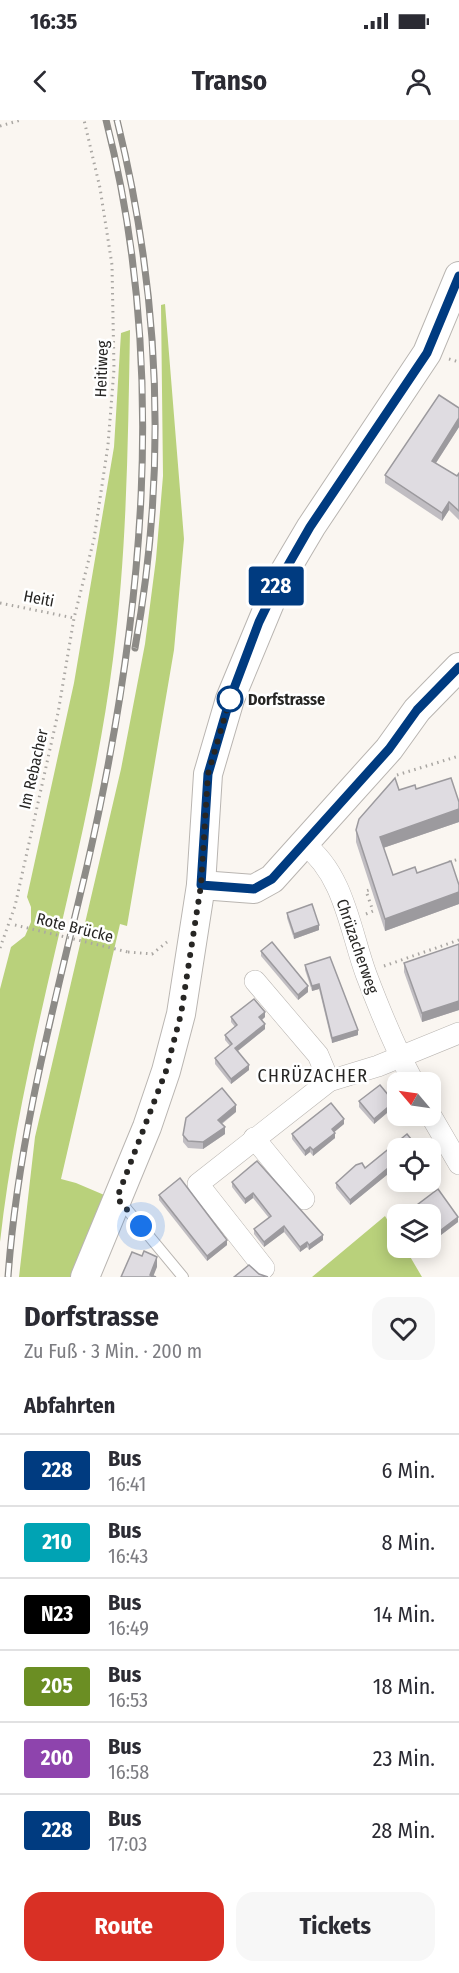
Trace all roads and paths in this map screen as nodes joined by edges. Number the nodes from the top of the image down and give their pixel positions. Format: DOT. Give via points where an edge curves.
graph roads {
  1 [pos="21,120"];
  2 [pos="84,120"];
  3 [pos="0,126"];
  4 [pos="459,276"];
  5 [pos="0,603"];
  6 [pos="74,618"];
  7 [pos="459,667"];
  8 [pos="459,756"];
  9 [pos="409,773"];
  10 [pos="304,844"];
  11 [pos="459,859"];
  12 [pos="448,863"];
  13 [pos="201,885"];
  14 [pos="375,888"];
  15 [pos="372,910"];
  16 [pos="10,924"];
  17 [pos="459,940"];
  18 [pos="167,943"];
  19 [pos="0,948"];
  20 [pos="376,968"];
  21 [pos="255,981"];
  22 [pos="459,1033"];
  23 [pos="399,1056"];
  24 [pos="408,1072"];
  25 [pos="329,1081"];
  26 [pos="437,1126"];
  27 [pos="254,1138"];
  28 [pos="459,1164"];
  29 [pos="117,1198"];
  30 [pos="304,1199"];
  31 [pos="264,1268"];
  32 [pos="85,1277"];
  33 [pos="183,1277"];
  1 -- 3 [label="path"];
  2 -- 6 [label="path, Heitiweg" via="112,265 114,369 108,446 94,539"];
  4 -- 13 [label="main road" via="427,353 310,527 259,622 230,699 208,774"];
  5 -- 6 [label="path, Heiti"];
  6 -- 16 [label="path, Im Rebacher" via="58,714"];
  7 -- 10 [label="main road" via="417,710 389,749"];
  8 -- 9 [label="path"];
  10 -- 13 [label="main road" via="272,879 254,889"];
  10 -- 23 [label="street, Chrüzacherweg" via="324,863 336,883"];
  11 -- 12 [label="path"];
  13 -- 29 [label="main road" via="175,1037 147,1126"];
  14 -- 15 [label="path" via="366,891"];
  16 -- 18 [label="path, Rote Brücke, bridge" via="128,952 152,954"];
  16 -- 19 [label="path, Im Rebacher"];
  17 -- 20 [label="path"];
  21 -- 25 [label="street" via="318,1055"];
  22 -- 23 [label="street"];
  23 -- 24 [label="street, Chrüzacherweg"];
  23 -- 25 [label="street"];
  25 -- 27 [label="street"];
  26 -- 28 [label="street"];
  27 -- 30 [label="street"];
  27 -- 31 [label="street" via="198,1184"];
  29 -- 32 [label="main road"];
  29 -- 33 [label="lane"];
}
